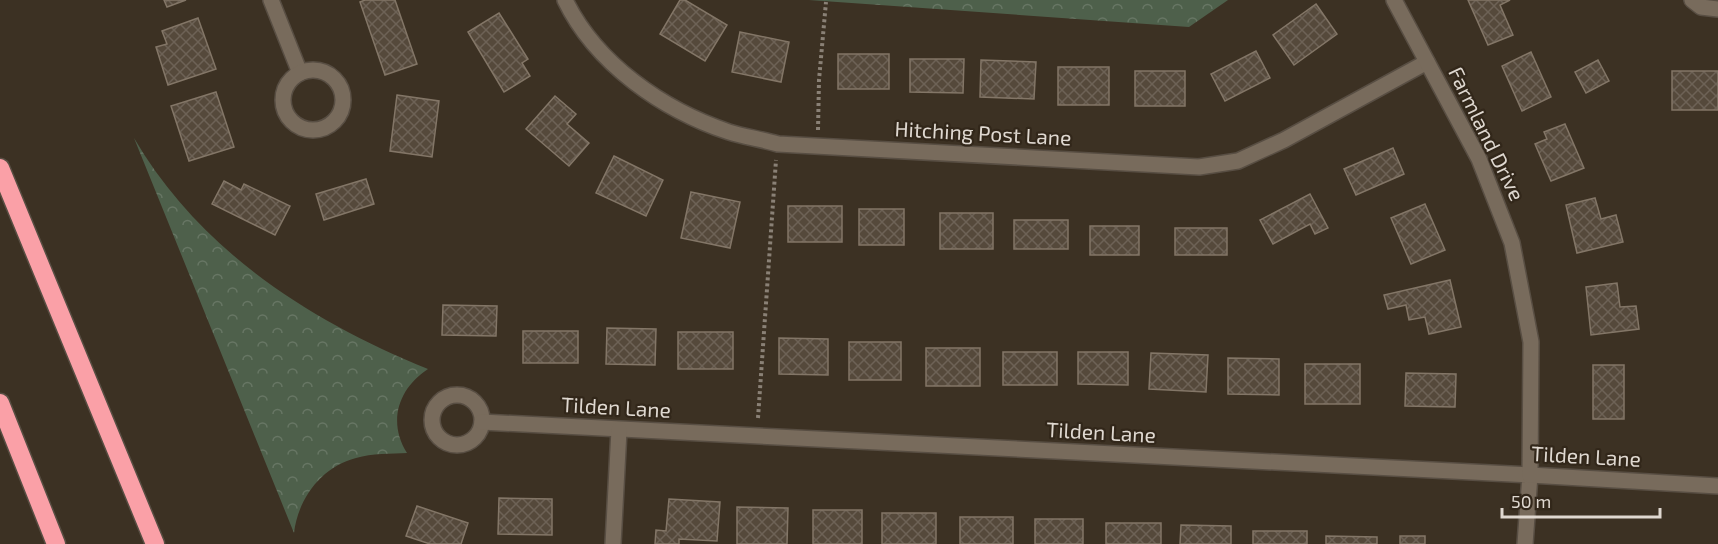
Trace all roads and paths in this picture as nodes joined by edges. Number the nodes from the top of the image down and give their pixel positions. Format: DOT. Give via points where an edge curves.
graph roads {
  1 [pos="271,0"];
  2 [pos="565,0"];
  3 [pos="1394,0"];
  4 [pos="1692,0"];
  5 [pos="826,2"];
  6 [pos="1718,9"];
  7 [pos="1427,62"];
  8 [pos="300,73"];
  9 [pos="777,144"];
  10 [pos="816,146"];
  11 [pos="0,168"];
  12 [pos="0,404"];
  13 [pos="482,422"];
  14 [pos="619,430"];
  15 [pos="756,436"];
  16 [pos="1530,476"];
  17 [pos="1718,486"];
  18 [pos="56,544"];
  19 [pos="155,544"];
  20 [pos="613,544"];
  21 [pos="1525,544"];
  1 -- 8 [label="street"];
  2 -- 9 [label="street, Hitching Post Lane" via="603,52 654,96 730,133"];
  3 -- 7 [label="street, Farmland Drive"];
  4 -- 6 [label="street" via="1701,7"];
  5 -- 10 [label="path"];
  7 -- 10 [label="street, Hitching Post Lane" via="1284,140 1238,161 1216,165"];
  7 -- 16 [label="street, Farmland Drive" via="1479,159 1512,243 1531,342"];
  9 -- 10 [label="street, Hitching Post Lane"];
  9 -- 15 [label="path"];
  11 -- 19 [label="highway"];
  12 -- 18 [label="highway"];
  13 -- 14 [label="street, Tilden Lane"];
  14 -- 15 [label="street, Tilden Lane"];
  14 -- 20 [label="street"];
  15 -- 16 [label="street, Tilden Lane"];
  16 -- 17 [label="street, Tilden Lane"];
  16 -- 21 [label="street, Farmland Drive"];
}
